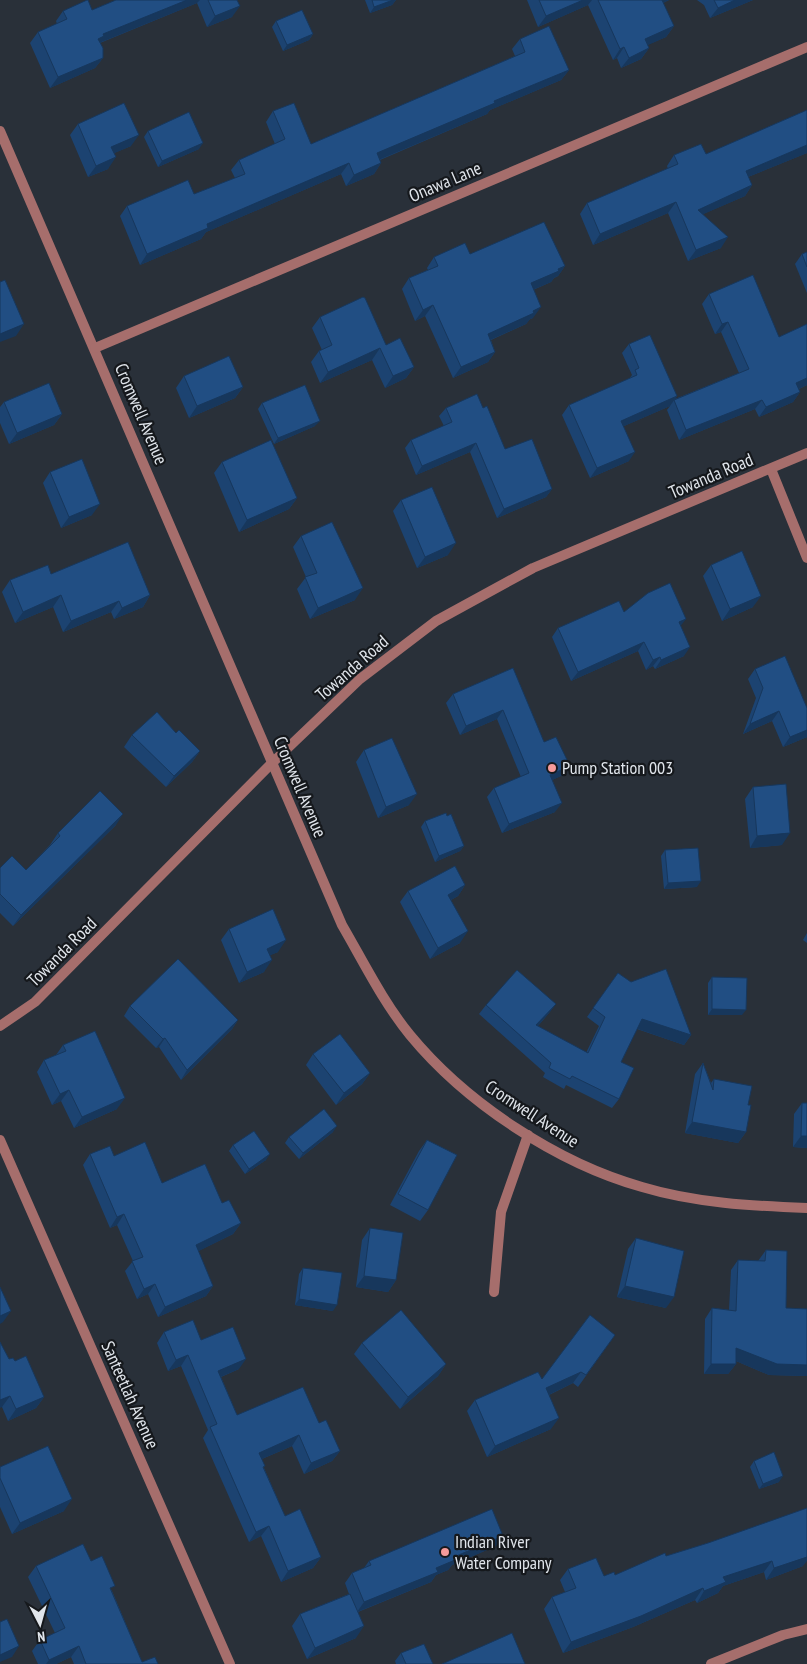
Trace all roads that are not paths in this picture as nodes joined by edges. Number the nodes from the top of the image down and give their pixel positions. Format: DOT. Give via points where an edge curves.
graph roads {
  1 [pos="807,47"];
  2 [pos="0,131"];
  3 [pos="96,348"];
  4 [pos="807,453"];
  5 [pos="771,469"];
  6 [pos="807,558"];
  7 [pos="272,763"];
  8 [pos="0,1026"];
  9 [pos="528,1135"];
  10 [pos="0,1140"];
  11 [pos="807,1208"];
  12 [pos="494,1292"];
  13 [pos="807,1628"];
  14 [pos="230,1664"];
  15 [pos="711,1664"];
  1 -- 3 [label="street, Onawa Lane"];
  2 -- 3 [label="street, Cromwell Avenue"];
  3 -- 7 [label="street, Cromwell Avenue"];
  4 -- 5 [label="street, Towanda Road"];
  5 -- 6 [label="street"];
  5 -- 7 [label="street, Towanda Road" via="533,568 436,621 360,679"];
  7 -- 8 [label="street, Towanda Road" via="35,1002"];
  7 -- 9 [label="street, Cromwell Avenue" via="342,925 410,1035 483,1104"];
  9 -- 11 [label="street, Cromwell Avenue" via="584,1166 641,1187 694,1199"];
  9 -- 12 [label="street" via="501,1212"];
  10 -- 14 [label="street, Santeetlah Avenue"];
  13 -- 15 [label="street"];
}
